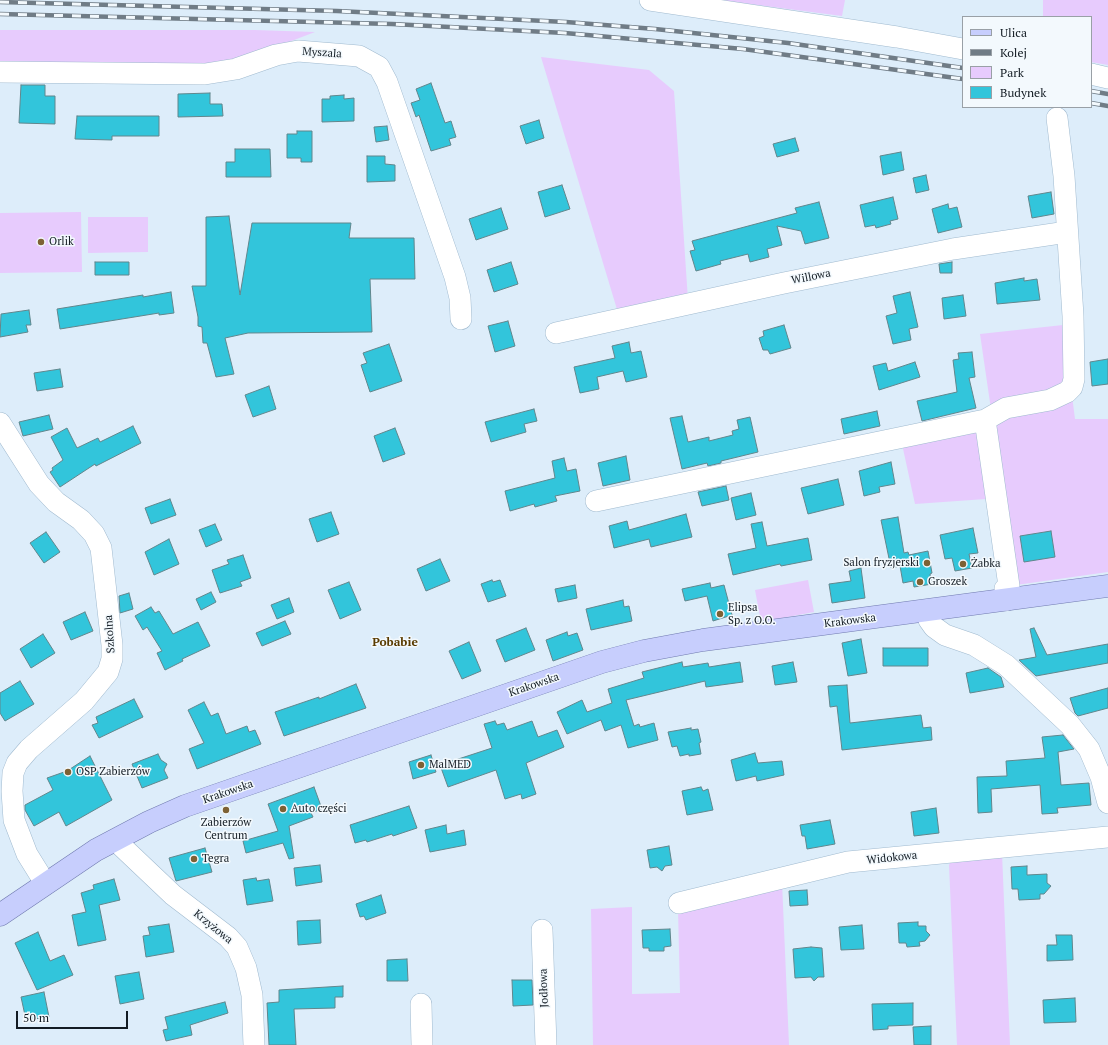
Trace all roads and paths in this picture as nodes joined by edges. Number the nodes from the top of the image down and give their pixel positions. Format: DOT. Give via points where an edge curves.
graph roads {
  1 [pos="650,0"];
  2 [pos="962,49"];
  3 [pos="0,72"];
  4 [pos="1092,74"];
  5 [pos="1108,78"];
  6 [pos="1057,118"];
  7 [pos="1067,232"];
  8 [pos="461,319"];
  9 [pos="556,333"];
  10 [pos="985,420"];
  11 [pos="0,423"];
  12 [pos="596,501"];
  13 [pos="1108,586"];
  14 [pos="1007,600"];
  15 [pos="928,610"];
  16 [pos="1108,803"];
  17 [pos="1108,837"];
  18 [pos="115,840"];
  19 [pos="45,884"];
  20 [pos="679,903"];
  21 [pos="0,915"];
  22 [pos="542,930"];
  23 [pos="421,1004"];
  24 [pos="254,1045"];
  25 [pos="422,1045"];
  26 [pos="546,1045"];
  1 -- 2 [label="street" via="897,36"];
  3 -- 8 [label="street, Myszala" via="206,74 236,69 276,55 298,51 359,56 379,67 387,82 455,277"];
  4 -- 5 [label="street"];
  6 -- 7 [label="street"];
  7 -- 9 [label="street, Willowa" via="945,250"];
  7 -- 10 [label="street" via="1073,316 1072,387 1050,400 1006,408"];
  10 -- 12 [label="street"];
  10 -- 14 [label="street" via="1009,586 1005,589"];
  11 -- 19 [label="street, Szkolna" via="39,484 94,534 101,548 112,638 112,659 108,672 84,701 29,749 17,763 13,773 14,820 27,854"];
  13 -- 14 [label="main road, Krakowska"];
  14 -- 15 [label="main road, Krakowska"];
  15 -- 16 [label="street" via="929,620 944,636 974,645 1006,665 1070,725 1089,749 1101,776"];
  15 -- 18 [label="main road, Krakowska" via="674,645 602,662 185,806"];
  17 -- 20 [label="street, Widokowa" via="848,862"];
  18 -- 19 [label="main road, Krakowska"];
  18 -- 24 [label="street, Krzyżowa" via="173,895 228,937 237,947 246,968 252,995"];
  19 -- 21 [label="main road, Krakowska"];
  22 -- 26 [label="street, Jodłowa"];
  23 -- 25 [label="street"];
}
